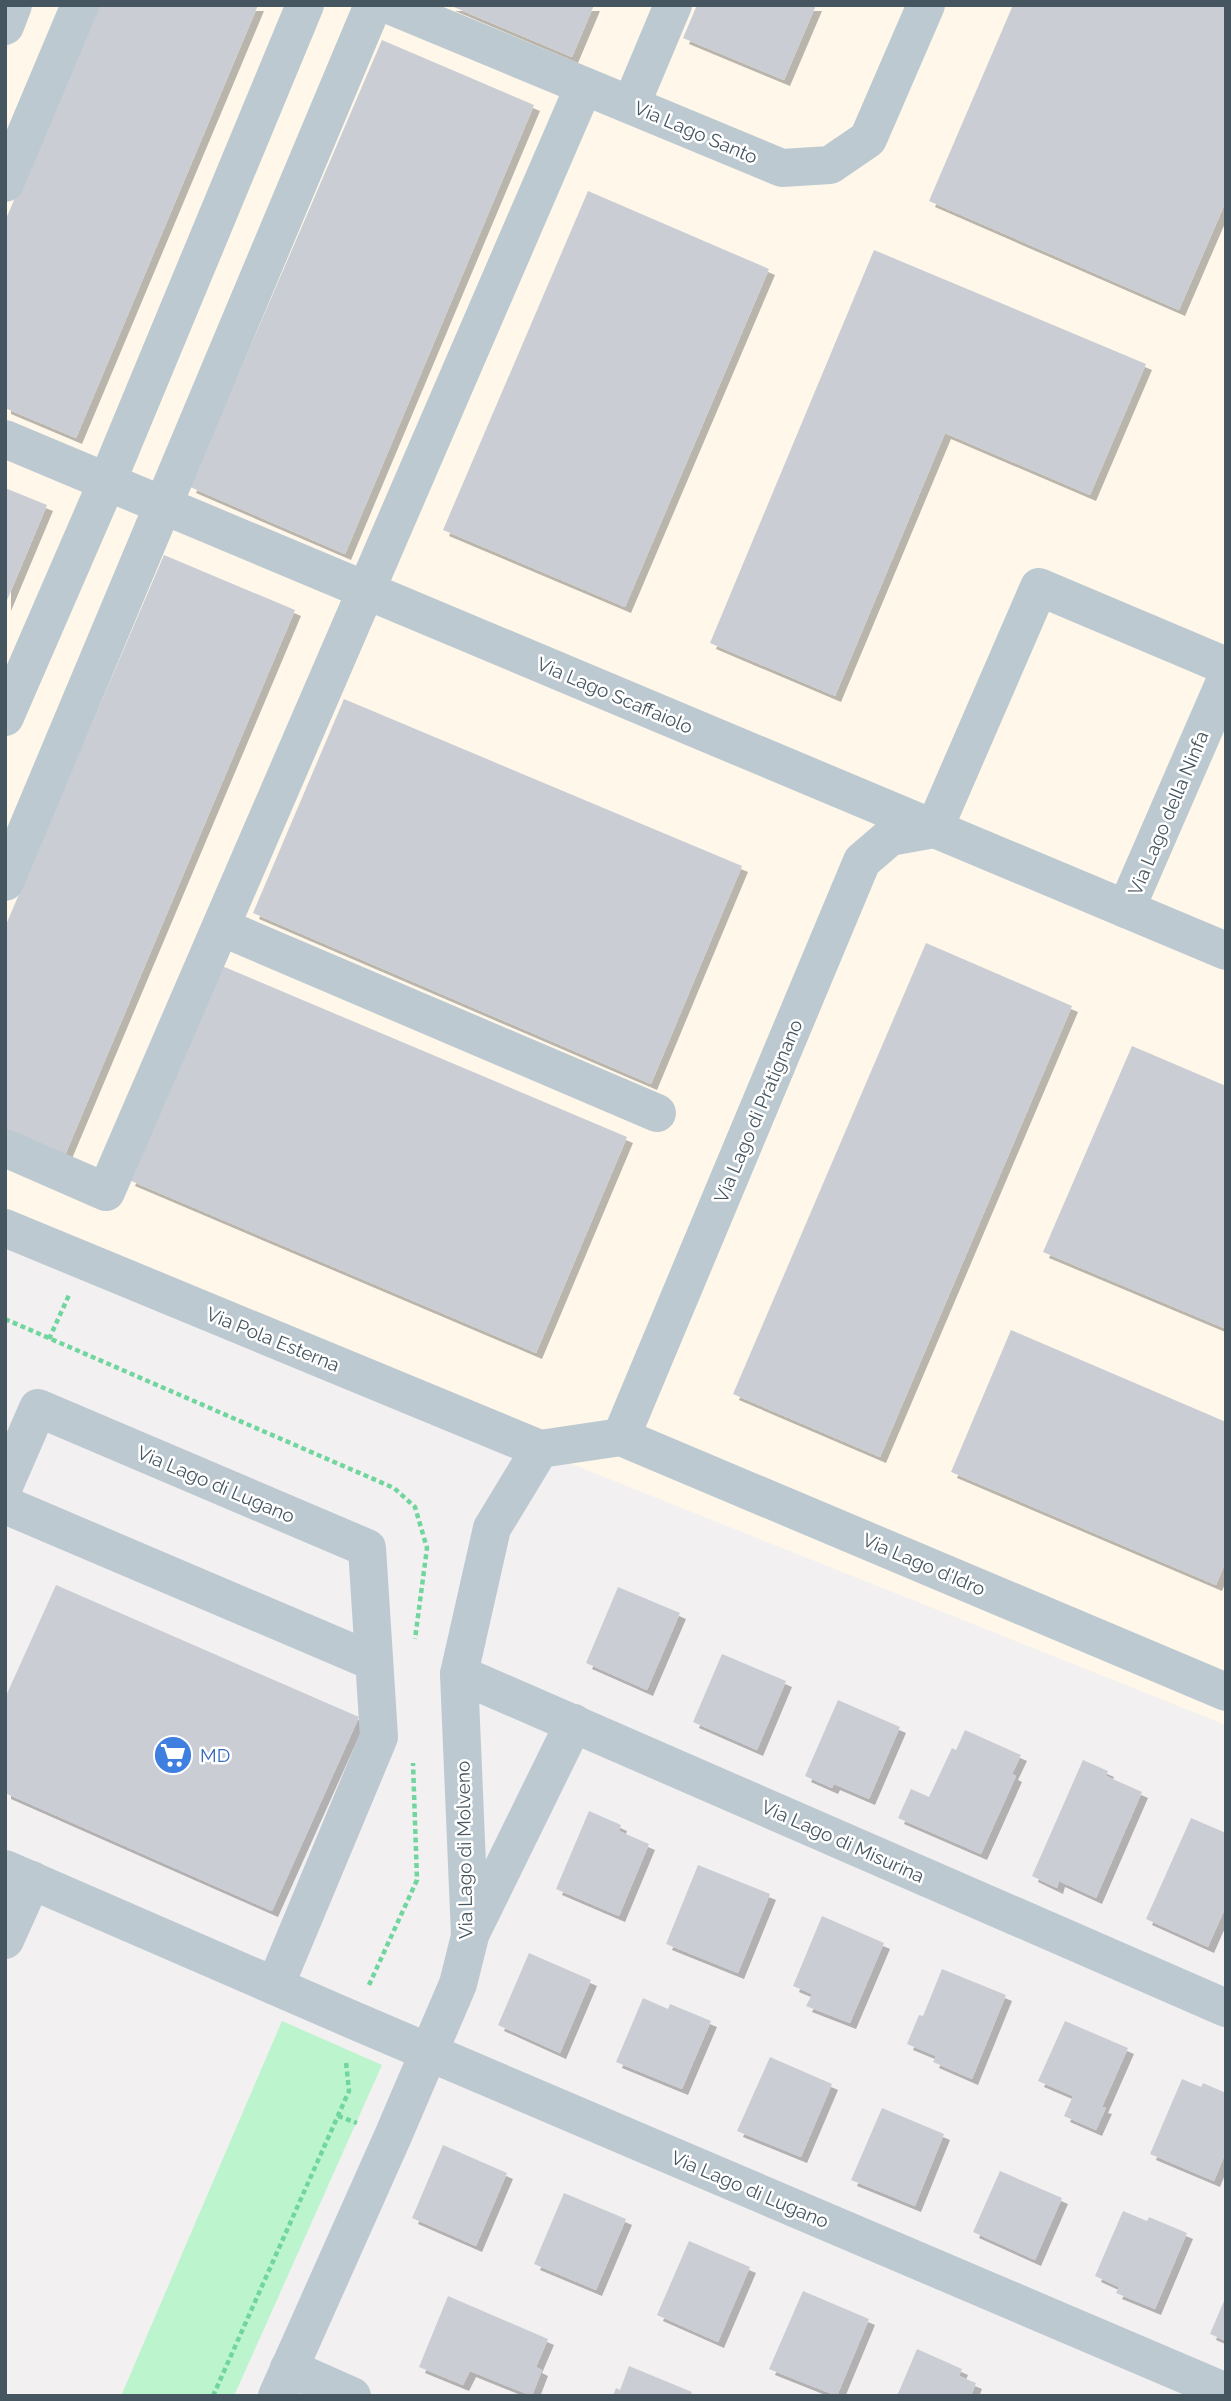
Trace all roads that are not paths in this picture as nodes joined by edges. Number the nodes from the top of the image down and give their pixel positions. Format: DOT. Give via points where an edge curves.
graph roads {
  1 [pos="13,5"];
  2 [pos="80,5"];
  3 [pos="305,5"];
  4 [pos="373,5"];
  5 [pos="389,5"];
  6 [pos="673,5"];
  7 [pos="926,5"];
  8 [pos="5,26"];
  9 [pos="584,86"];
  10 [pos="631,105"];
  11 [pos="5,183"];
  12 [pos="5,439"];
  13 [pos="107,482"];
  14 [pos="162,505"];
  15 [pos="366,590"];
  16 [pos="1226,666"];
  17 [pos="1226,679"];
  18 [pos="5,717"];
  19 [pos="934,829"];
  20 [pos="5,882"];
  21 [pos="1126,909"];
  22 [pos="221,927"];
  23 [pos="1226,951"];
  24 [pos="657,1113"];
  25 [pos="5,1148"];
  26 [pos="5,1228"];
  27 [pos="621,1437"];
  28 [pos="540,1450"];
  29 [pos="5,1484"];
  30 [pos="5,1505"];
  31 [pos="374,1662"];
  32 [pos="460,1674"];
  33 [pos="1226,1692"];
  34 [pos="574,1723"];
  35 [pos="18,1874"];
  36 [pos="470,1936"];
  37 [pos="5,1940"];
  38 [pos="275,1986"];
  39 [pos="1226,2008"];
  40 [pos="429,2051"];
  41 [pos="283,2382"];
  42 [pos="1226,2392"];
  43 [pos="352,2396"];
  1 -- 8 [label="street"];
  2 -- 11 [label="street"];
  3 -- 13 [label="street"];
  4 -- 14 [label="street"];
  5 -- 9 [label="street, Via Lago Santo"];
  6 -- 10 [label="street"];
  7 -- 10 [label="street, Via Lago Santo" via="868,139 830,165 782,168"];
  9 -- 10 [label="street, Via Lago Santo"];
  9 -- 15 [label="street"];
  12 -- 13 [label="street, Via Lago Scaffaiolo"];
  13 -- 14 [label="street, Via Lago Scaffaiolo"];
  13 -- 18 [label="street"];
  14 -- 15 [label="street, Via Lago Scaffaiolo"];
  14 -- 20 [label="street"];
  15 -- 19 [label="street, Via Lago Scaffaiolo"];
  15 -- 22 [label="street"];
  16 -- 19 [label="street" via="1039,587"];
  17 -- 21 [label="street, Via Lago della Ninfa"];
  19 -- 21 [label="street, Via Lago Scaffaiolo"];
  19 -- 27 [label="street, Via Lago di Pratignano" via="890,837 862,861"];
  21 -- 23 [label="street, Via Lago Scaffaiolo"];
  22 -- 24 [label="street"];
  22 -- 25 [label="street" via="106,1192"];
  26 -- 28 [label="street, Via Pola Esterna"];
  27 -- 28 [label="street"];
  27 -- 33 [label="street, Via Lago d'Idro"];
  28 -- 32 [label="street, Via Lago di Molveno" via="492,1528"];
  29 -- 31 [label="street, Via Lago di Lugano" via="38,1408 366,1548"];
  30 -- 31 [label="street"];
  31 -- 38 [label="street, Via Lago di Lugano" via="379,1737"];
  32 -- 34 [label="street, Via Lago di Misurina"];
  32 -- 36 [label="street, Via Lago di Molveno"];
  34 -- 36 [label="street"];
  34 -- 39 [label="street, Via Lago di Misurina"];
  35 -- 37 [label="street"];
  35 -- 38 [label="street, Via Lago di Lugano"];
  36 -- 40 [label="street, Via Lago di Molveno" via="458,1984"];
  38 -- 40 [label="street, Via Lago di Lugano"];
  40 -- 41 [label="street, Via Lago di Molveno"];
  40 -- 42 [label="street, Via Lago di Lugano"];
  41 -- 43 [label="street"];
}
